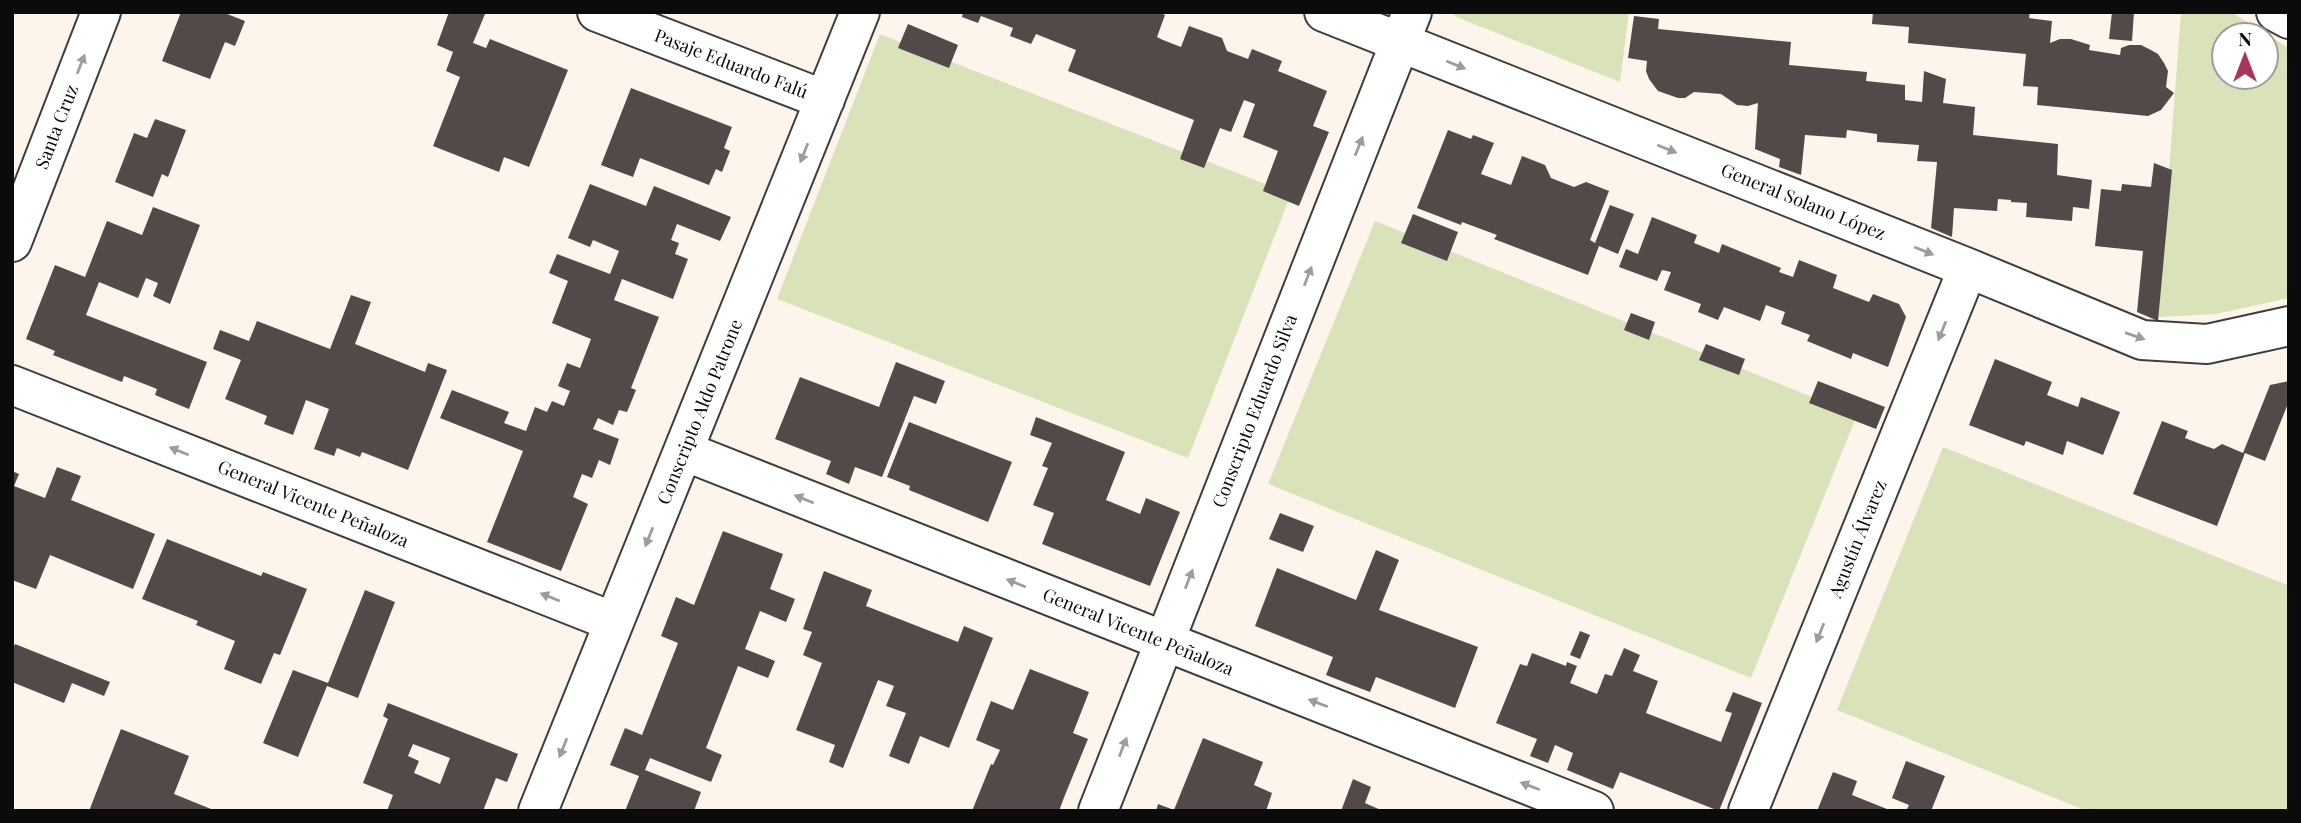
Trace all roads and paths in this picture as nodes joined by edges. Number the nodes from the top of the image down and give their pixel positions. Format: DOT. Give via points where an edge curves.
graph roads {
  1 [pos="101,12"];
  2 [pos="597,12"];
  3 [pos="860,12"];
  4 [pos="1324,12"];
  5 [pos="2276,12"];
  6 [pos="2289,19"];
  7 [pos="1406,27"];
  8 [pos="825,100"];
  9 [pos="12,242"];
  10 [pos="1968,268"];
  11 [pos="2289,326"];
  12 [pos="12,385"];
  13 [pos="684,451"];
  14 [pos="614,622"];
  15 [pos="1164,642"];
  16 [pos="538,811"];
  17 [pos="1098,811"];
  18 [pos="1594,811"];
  19 [pos="1748,811"];
  9 -- 1 [label="street, Santa Cruz, one-way"];
  2 -- 8 [label="street, Pasaje Eduardo Falú"];
  3 -- 8 [label="street, Conscripto Aldo Patrone"];
  4 -- 7 [label="street, General Solano López"];
  5 -- 6 [label="street"];
  7 -- 10 [label="street, General Solano López, one-way"];
  15 -- 7 [label="street, Conscripto Eduardo Silva, one-way"];
  8 -- 13 [label="street, Conscripto Aldo Patrone, one-way"];
  10 -- 11 [label="street, General Solano López, one-way" via="2142,340 2207,344"];
  10 -- 19 [label="street, Agustín Álvarez, one-way"];
  14 -- 12 [label="street, General Vicente Peñaloza, one-way"];
  13 -- 14 [label="street, Conscripto Aldo Patrone, one-way"];
  15 -- 13 [label="street, General Vicente Peñaloza, one-way"];
  14 -- 16 [label="street, Conscripto Aldo Patrone, one-way"];
  17 -- 15 [label="street, Conscripto Eduardo Silva, one-way"];
  18 -- 15 [label="street, General Vicente Peñaloza, one-way"];
}
